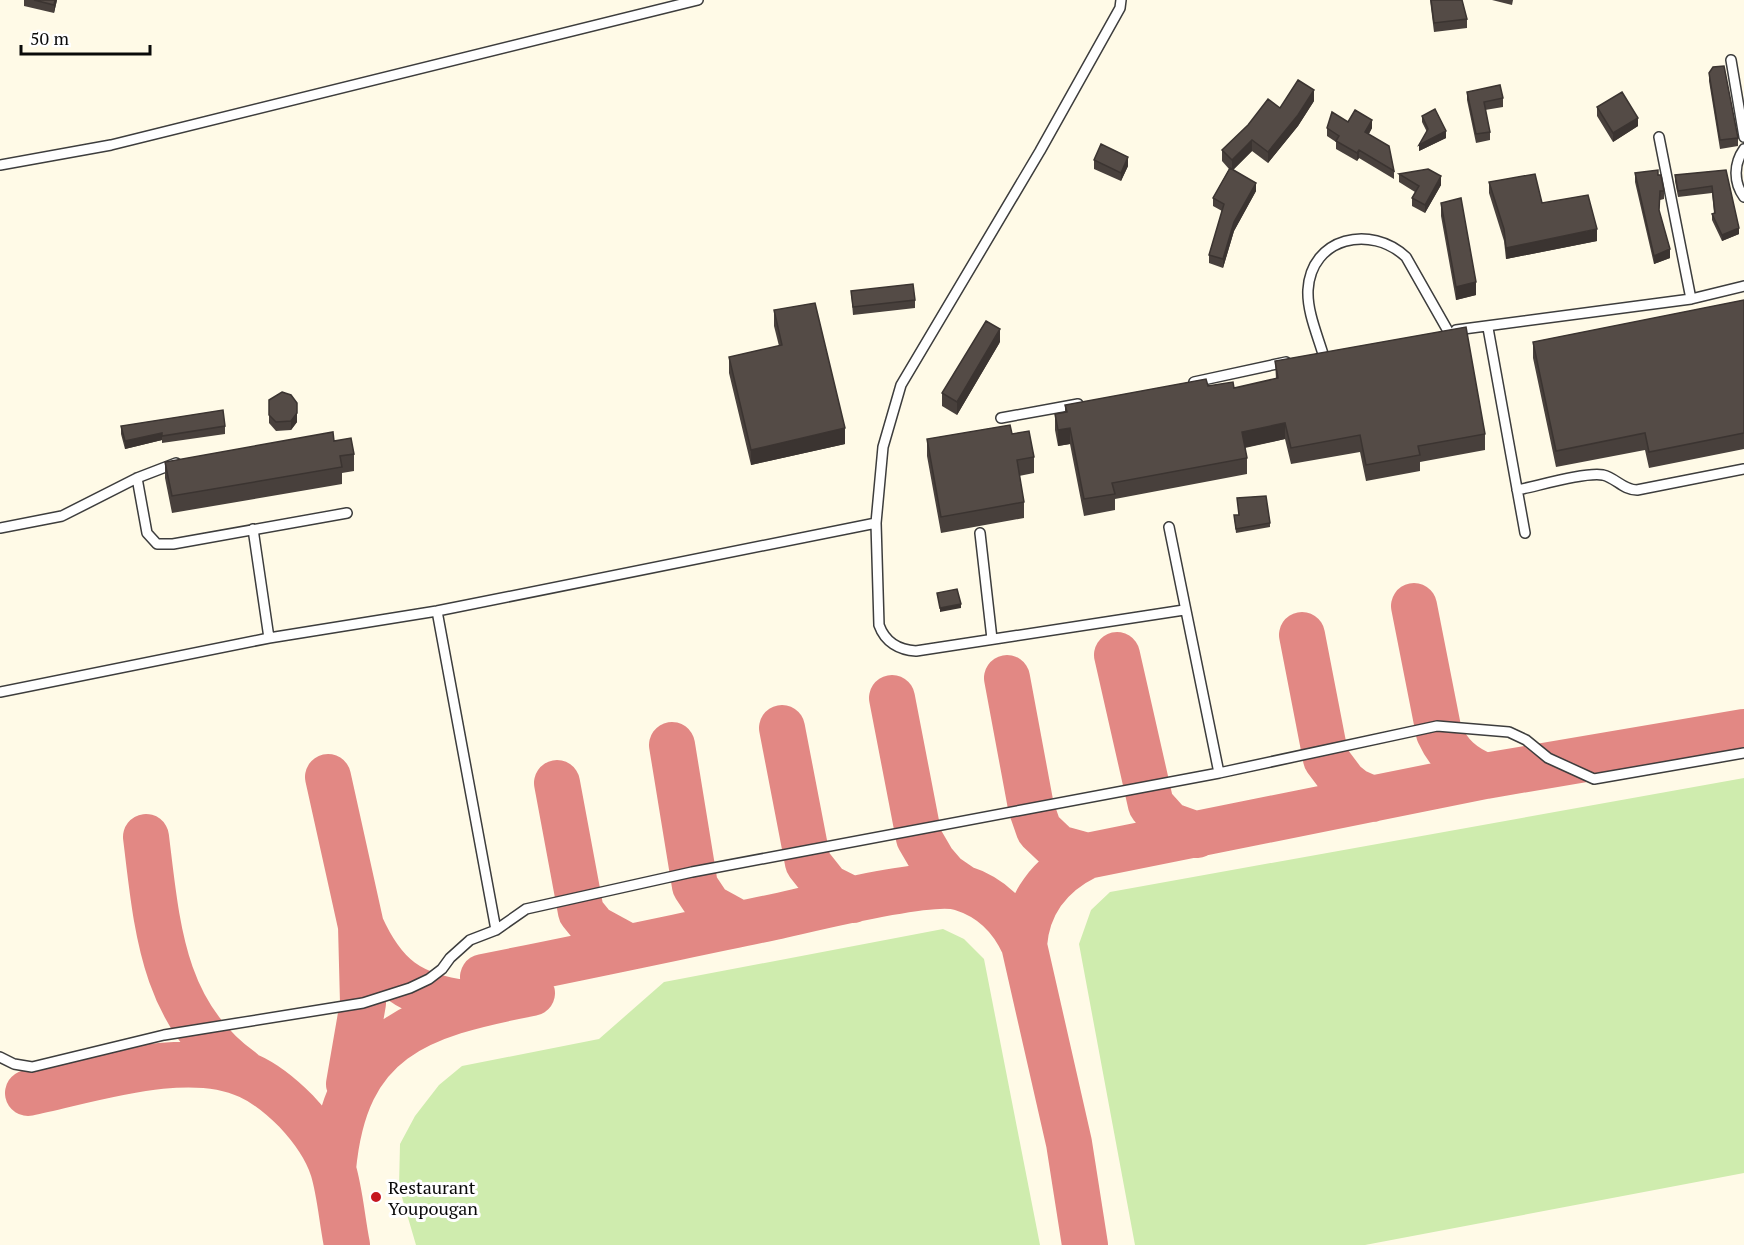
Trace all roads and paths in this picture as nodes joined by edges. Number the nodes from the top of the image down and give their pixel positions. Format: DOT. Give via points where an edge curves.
graph roads {
  1 [pos="698,0"];
  2 [pos="1121,0"];
  3 [pos="1731,60"];
  4 [pos="1659,136"];
  5 [pos="1744,137"];
  6 [pos="1744,149"];
  7 [pos="0,165"];
  8 [pos="1744,197"];
  9 [pos="1744,286"];
  10 [pos="1691,299"];
  11 [pos="1488,328"];
  12 [pos="1448,331"];
  13 [pos="1437,333"];
  14 [pos="1334,352"];
  15 [pos="1323,354"];
  16 [pos="1312,356"];
  17 [pos="1302,359"];
  18 [pos="1186,384"];
  19 [pos="1089,402"];
  20 [pos="1001,418"];
  21 [pos="186,463"];
  22 [pos="1744,470"];
  23 [pos="137,478"];
  24 [pos="1517,490"];
  25 [pos="347,513"];
  26 [pos="876,523"];
  27 [pos="1169,527"];
  28 [pos="0,528"];
  29 [pos="253,529"];
  30 [pos="980,533"];
  31 [pos="1525,533"];
  32 [pos="1184,610"];
  33 [pos="437,611"];
  34 [pos="269,638"];
  35 [pos="992,639"];
  36 [pos="0,692"];
  37 [pos="1744,753"];
  38 [pos="1219,773"];
  39 [pos="496,930"];
  40 [pos="0,1057"];
  1 -- 7 [label="lane" via="111,145"];
  2 -- 26 [label="lane" via="1040,151 909,368 887,430"];
  3 -- 5 [label="lane"];
  4 -- 10 [label="lane"];
  6 -- 8 [label="lane" via="1736,164 1737,184"];
  9 -- 10 [label="lane"];
  10 -- 11 [label="lane"];
  11 -- 12 [label="lane"];
  11 -- 24 [label="lane"];
  12 -- 13 [label="lane"];
  12 -- 15 [label="lane" via="1398,249 1378,239 1346,240 1320,259 1310,279 1309,301"];
  14 -- 15 [label="lane"];
  15 -- 16 [label="lane"];
  17 -- 18 [label="lane"];
  19 -- 20 [label="lane"];
  21 -- 23 [label="lane"];
  22 -- 24 [label="lane" via="1637,490 1598,475"];
  23 -- 28 [label="lane" via="62,516"];
  23 -- 29 [label="lane" via="147,533 157,544"];
  24 -- 31 [label="lane"];
  25 -- 29 [label="lane"];
  26 -- 33 [label="lane"];
  26 -- 35 [label="lane" via="879,625 888,640 916,651"];
  27 -- 32 [label="lane"];
  29 -- 34 [label="lane"];
  30 -- 35 [label="lane"];
  32 -- 35 [label="lane"];
  32 -- 38 [label="lane"];
  33 -- 34 [label="lane"];
  33 -- 39 [label="lane"];
  34 -- 36 [label="lane"];
  37 -- 38 [label="lane" via="1594,779 1548,758 1509,732 1437,726"];
  38 -- 39 [label="lane" via="692,872 526,909"];
  39 -- 40 [label="lane" via="465,944 429,979 363,1002 176,1033 32,1067"];
}
